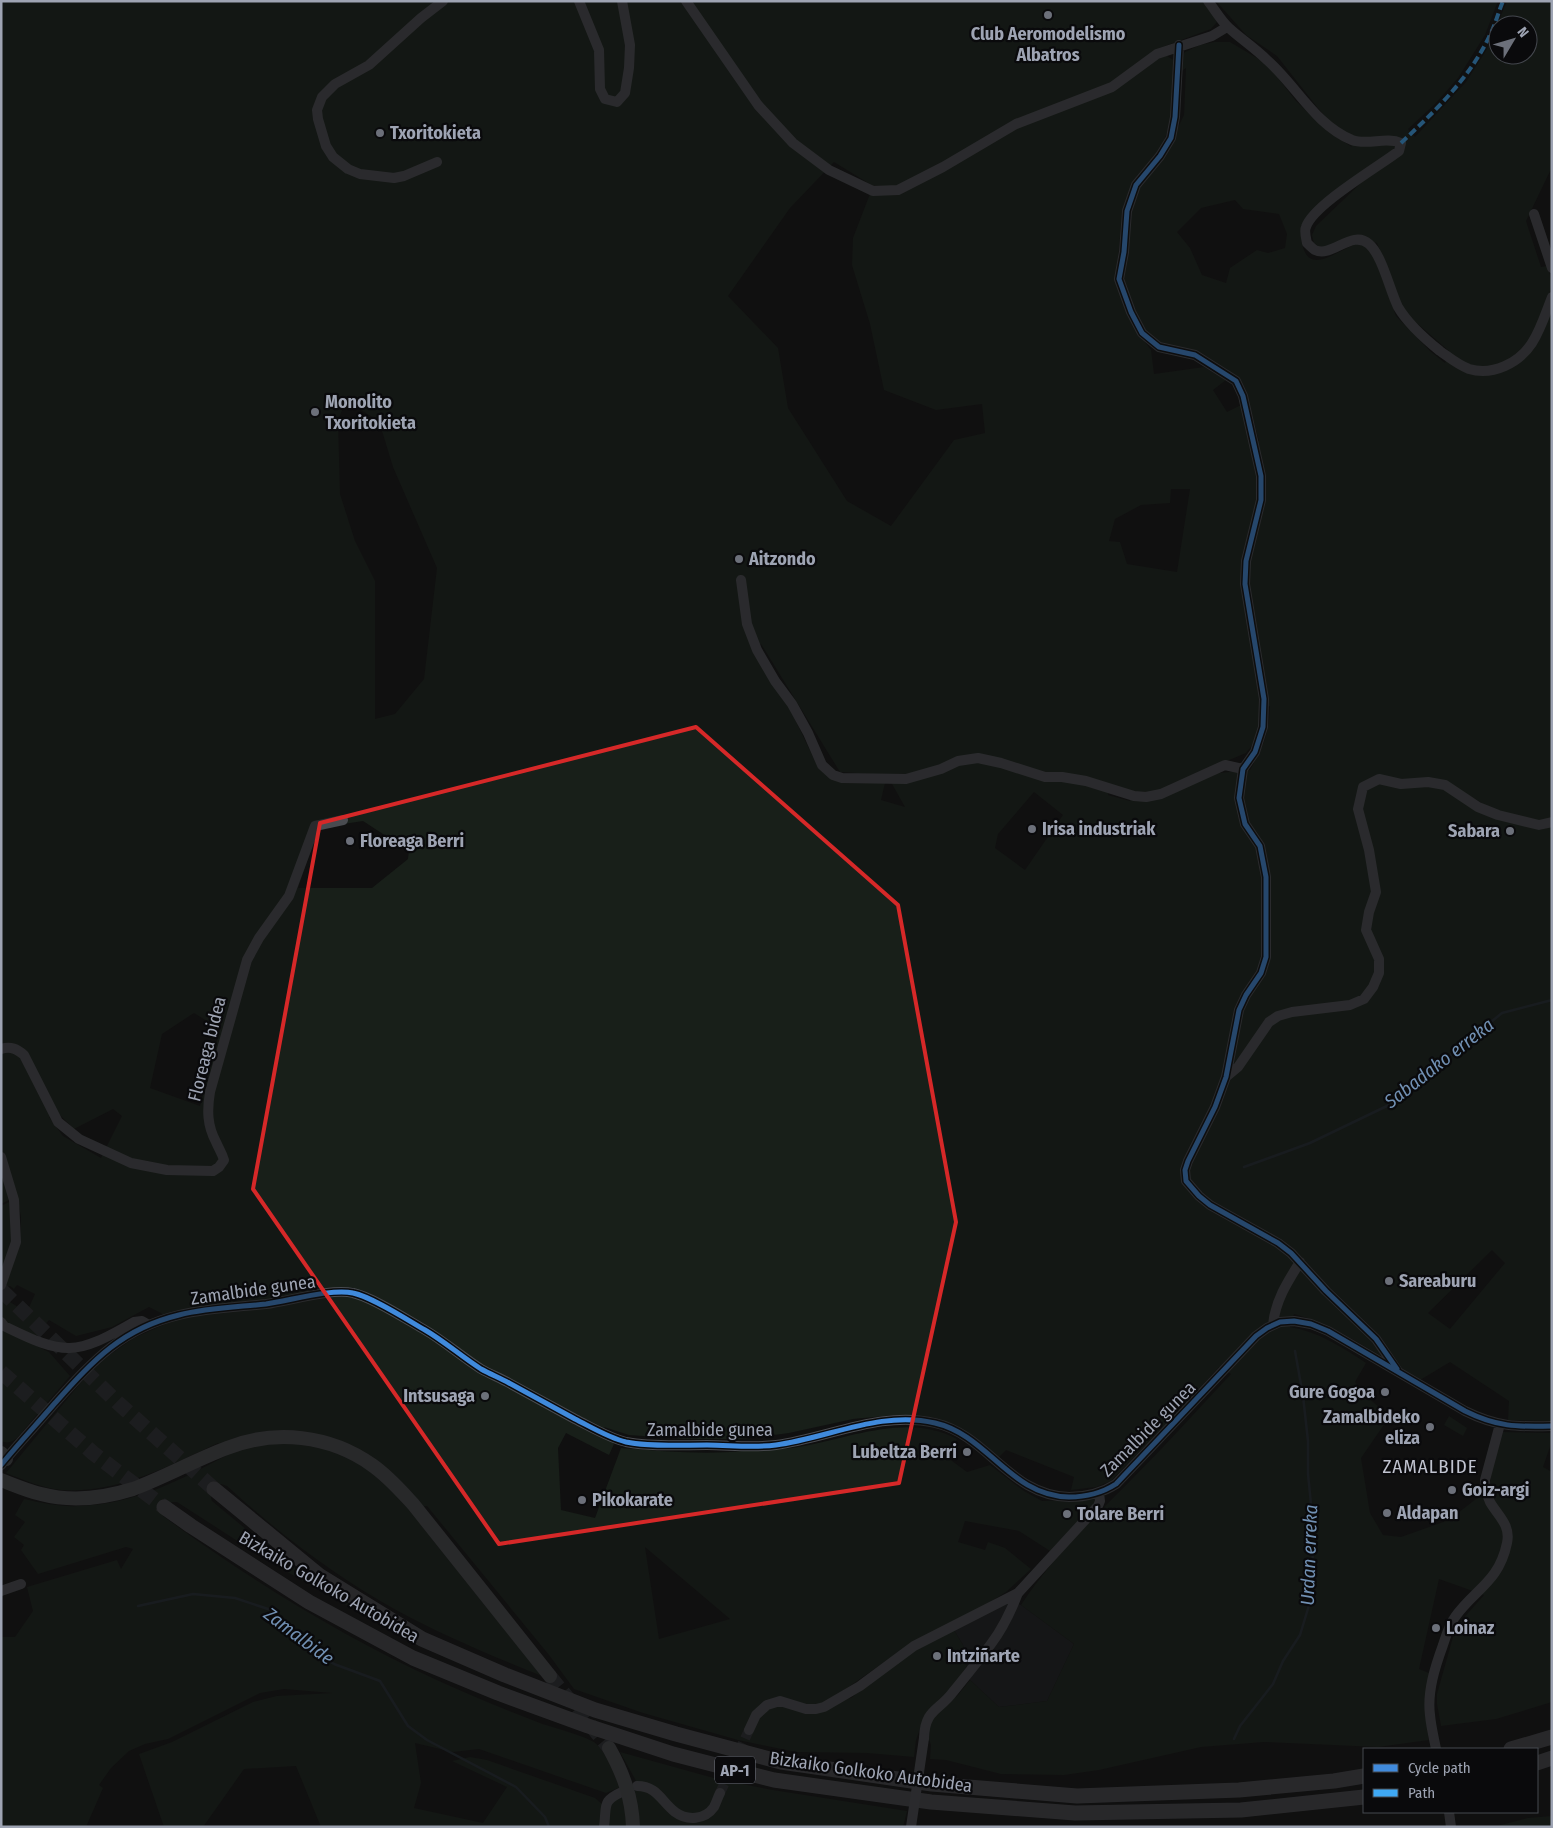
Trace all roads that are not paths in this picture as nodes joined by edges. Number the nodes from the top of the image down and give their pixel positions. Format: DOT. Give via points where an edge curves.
graph roads {
  1 [pos="443,1"];
  2 [pos="579,1"];
  3 [pos="622,1"];
  4 [pos="686,1"];
  5 [pos="1208,1"];
  6 [pos="1227,27"];
  7 [pos="1180,45"];
  8 [pos="437,162"];
  9 [pos="1534,214"];
  10 [pos="1552,268"];
  11 [pos="1552,297"];
  12 [pos="742,580"];
  13 [pos="1243,769"];
  14 [pos="343,820"];
  15 [pos="1552,822"];
  16 [pos="1,1049"];
  17 [pos="1226,1077"];
  18 [pos="1,1157"];
  19 [pos="1300,1262"];
  20 [pos="1,1285"];
  21 [pos="1,1322"];
  22 [pos="149,1325"];
  23 [pos="1273,1325"];
  24 [pos="1399,1373"];
  25 [pos="1500,1424"];
  26 [pos="1552,1426"];
  27 [pos="3,1459"];
  28 [pos="1,1480"];
  29 [pos="214,1489"];
  30 [pos="1099,1493"];
  31 [pos="164,1507"];
  32 [pos="21,1584"];
  33 [pos="1,1592"];
  34 [pos="1018,1594"];
  35 [pos="550,1676"];
  36 [pos="749,1730"];
  37 [pos="1552,1737"];
  38 [pos="609,1748"];
  39 [pos="1436,1748"];
  40 [pos="1514,1748"];
  41 [pos="1552,1758"];
  42 [pos="1538,1763"];
  43 [pos="1363,1776"];
  44 [pos="637,1786"];
  45 [pos="624,1791"];
  46 [pos="720,1793"];
  47 [pos="1363,1797"];
  48 [pos="1448,1813"];
  49 [pos="1451,1826"];
  50 [pos="604,1827"];
  51 [pos="632,1827"];
  52 [pos="911,1827"];
  1 -- 8 [label="street" via="369,65 335,84 322,97 317,110 326,146 333,157 348,169 360,174 394,178"];
  2 -- 3 [label="street" via="599,50 600,89 605,99 617,102 625,93 630,68 630,44"];
  4 -- 7 [label="street" via="758,105 793,143 829,170 872,191 898,190 943,168 1016,124 1112,88 1157,54"];
  5 -- 6 [label="street"];
  6 -- 7 [label="street" via="1212,36"];
  6 -- 11 [label="street" via="1268,60 1302,100 1335,131 1354,141 1394,140 1401,143 1399,151 1314,215 1305,228 1307,243 1316,250 1326,251 1348,241 1359,240 1369,244 1407,320 1436,347 1470,369 1496,369 1511,364 1523,354 1532,343"];
  7 -- 13 [label="street" via="1171,138 1136,185 1126,211 1119,279 1142,333 1159,347 1195,355 1236,381 1243,396 1261,476 1261,500 1246,561 1245,584 1264,699 1263,726 1255,752"];
  9 -- 10 [label="street"];
  12 -- 13 [label="street" via="746,624 757,650 792,704 822,765 833,775 842,778 906,779 958,761 978,758 1001,762 1044,777 1086,781 1146,797 1162,794 1225,765"];
  13 -- 17 [label="street" via="1240,798 1245,824 1260,846 1266,877 1266,957 1261,974 1239,1010"];
  14 -- 16 [label="street, Floreaga bidea" via="315,826 289,896 247,960 207,1109 224,1160 219,1168 213,1171 167,1170 131,1163 79,1139 58,1122 24,1055 16,1048"];
  15 -- 17 [label="street" via="1539,825 1498,815 1478,807 1445,785 1428,782 1401,784 1379,779 1363,787 1358,809 1376,892 1366,930 1379,958 1379,973 1373,987 1364,999 1350,1005 1278,1016 1269,1022 1238,1067"];
  17 -- 19 [label="street" via="1188,1161 1186,1181 1210,1205 1278,1243"];
  18 -- 20 [label="street" via="14,1200 16,1242"];
  19 -- 23 [label="street" via="1274,1311"];
  19 -- 24 [label="street" via="1376,1339"];
  21 -- 22 [label="street" via="31,1339 69,1349 91,1345 134,1322 142,1320"];
  22 -- 27 [label="street" via="100,1355"];
  22 -- 30 [label="street, Zamalbide gunea" via="180,1315 353,1293 427,1331 482,1369 622,1441 774,1445 867,1424 919,1421 953,1429 1030,1488 1057,1497"];
  23 -- 24 [label="street, Zamalbide gunea" via="1294,1321 1311,1324"];
  23 -- 30 [label="street, Zamalbide gunea" via="1256,1336 1116,1484"];
  24 -- 25 [label="street, Zamalbide gunea" via="1465,1411"];
  25 -- 26 [label="street, Zamalbide gunea"];
  25 -- 39 [label="street" via="1485,1488 1490,1502 1503,1519 1508,1541 1495,1573 1455,1617 1437,1659 1429,1702"];
  28 -- 35 [label="main road" via="58,1498 87,1498 133,1489 227,1448 257,1439 301,1438 344,1449 373,1465 413,1504"];
  29 -- 43 [label="highway, Bizkaiko Golkoko Autobidea / AP-1" via="320,1576 422,1639 595,1710 781,1762 932,1784 1077,1796 1239,1790"];
  30 -- 34 [label="street, Zamalbide gunea" via="1098,1506"];
  31 -- 47 [label="highway, Bizkaiko Golkoko Autobidea / AP-1" via="309,1602 413,1658 498,1694 588,1726 673,1754 774,1780 930,1802 1075,1813 1241,1810"];
  32 -- 33 [label="street"];
  34 -- 36 [label="street, Zamalbide gunea" via="914,1646 824,1708 806,1709 780,1701 766,1704"];
  34 -- 52 [label="street, Zamalbide gunea, bridge" via="1009,1617 992,1643 953,1693 931,1713 924,1729"];
  37 -- 40 [label="highway"];
  38 -- 51 [label="main road" via="627,1786"];
  41 -- 42 [label="highway"];
  44 -- 46 [label="street" via="657,1792 674,1811 694,1818 709,1812"];
  45 -- 50 [label="street" via="610,1797 605,1806"];
  48 -- 49 [label="street"];
}
